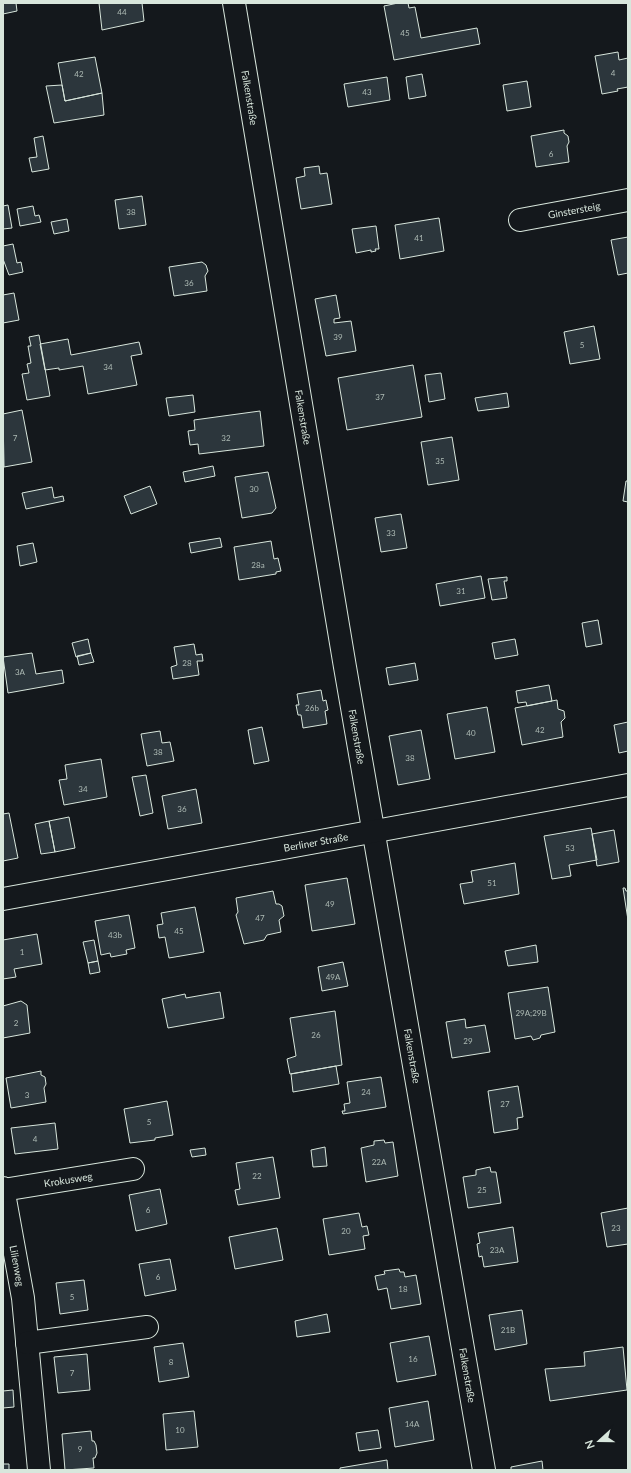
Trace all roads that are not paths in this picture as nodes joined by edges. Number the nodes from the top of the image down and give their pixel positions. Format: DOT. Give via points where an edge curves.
graph roads {
  1 [pos="234,3"];
  2 [pos="628,200"];
  3 [pos="520,220"];
  4 [pos="628,785"];
  5 [pos="374,831"];
  6 [pos="3,899"];
  7 [pos="133,1169"];
  8 [pos="3,1189"];
  9 [pos="5,1212"];
  10 [pos="147,1327"];
  11 [pos="27,1343"];
  12 [pos="39,1470"];
  13 [pos="484,1470"];
  1 -- 5 [label="street, Falkenstraße"];
  2 -- 3 [label="street, Ginstersteig"];
  4 -- 5 [label="street, Berliner Straße"];
  5 -- 6 [label="street, Berliner Straße"];
  5 -- 13 [label="street, Falkenstraße"];
  7 -- 8 [label="street, Krokusweg"];
  8 -- 9 [label="street, Lilienweg"];
  9 -- 11 [label="street, Lilienweg" via="22,1298"];
  10 -- 11 [label="street"];
  11 -- 12 [label="street, Lilienweg"];
}
